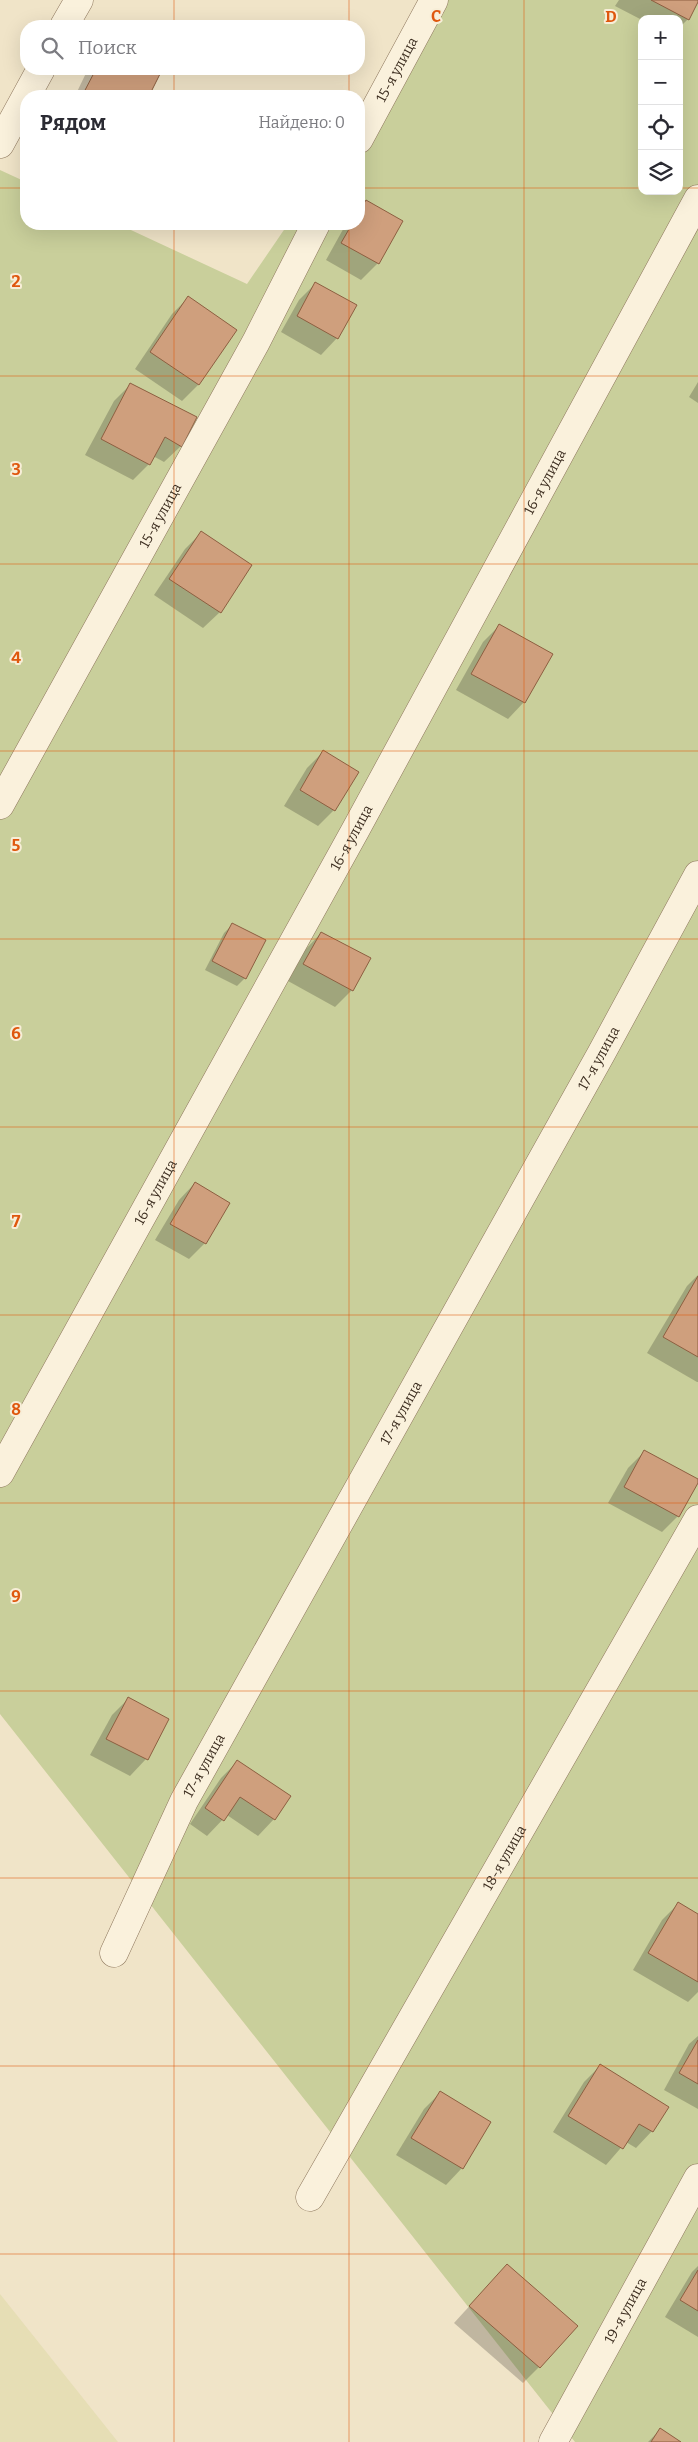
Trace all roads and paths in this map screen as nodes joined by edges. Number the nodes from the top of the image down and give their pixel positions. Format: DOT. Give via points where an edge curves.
graph roads {
  1 [pos="79,0"];
  2 [pos="434,0"];
  3 [pos="67,20"];
  4 [pos="38,75"];
  5 [pos="30,90"];
  6 [pos="20,107"];
  7 [pos="365,128"];
  8 [pos="0,144"];
  9 [pos="698,199"];
  10 [pos="313,230"];
  11 [pos="0,805"];
  12 [pos="698,875"];
  13 [pos="0,1473"];
  14 [pos="698,1519"];
  15 [pos="114,1953"];
  16 [pos="698,2178"];
  17 [pos="310,2197"];
  18 [pos="553,2442"];
  1 -- 3 [label="street"];
  2 -- 7 [label="street, 15-я улица"];
  4 -- 5 [label="street"];
  6 -- 8 [label="street"];
  9 -- 13 [label="street, 16-я улица" via="356,829"];
  10 -- 11 [label="street, 15-я улица" via="256,342"];
  12 -- 15 [label="street, 17-я улица" via="184,1801"];
  14 -- 17 [label="street, 18-я улица"];
  16 -- 18 [label="street, 19-я улица"];
}
